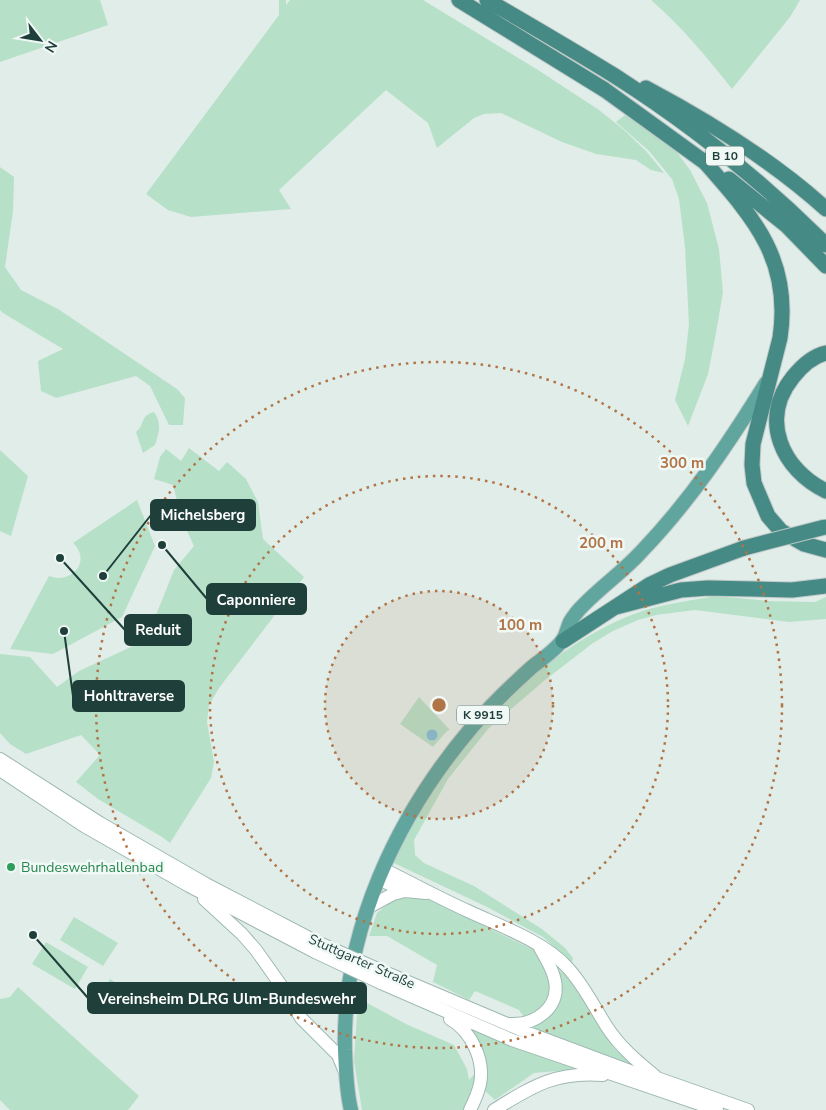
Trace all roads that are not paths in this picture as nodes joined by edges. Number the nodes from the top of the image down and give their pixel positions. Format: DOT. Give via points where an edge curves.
graph roads {
  1 [pos="459,0"];
  2 [pos="487,0"];
  3 [pos="616,77"];
  4 [pos="703,160"];
  5 [pos="826,210"];
  6 [pos="826,245"];
  7 [pos="826,266"];
  8 [pos="826,353"];
  9 [pos="771,376"];
  10 [pos="826,491"];
  11 [pos="826,527"];
  12 [pos="826,550"];
  13 [pos="826,586"];
  14 [pos="616,607"];
  15 [pos="563,641"];
  16 [pos="0,758"];
  17 [pos="0,770"];
  18 [pos="380,874"];
  19 [pos="189,886"];
  20 [pos="405,890"];
  21 [pos="431,894"];
  22 [pos="369,907"];
  23 [pos="539,946"];
  24 [pos="316,947"];
  25 [pos="382,977"];
  26 [pos="509,1024"];
  27 [pos="346,1074"];
  28 [pos="657,1078"];
  29 [pos="627,1079"];
  30 [pos="351,1110"];
  31 [pos="470,1110"];
  32 [pos="494,1110"];
  33 [pos="717,1110"];
  34 [pos="748,1110"];
  1 -- 4 [label="highway, B 10" via="605,90"];
  2 -- 3 [label="highway, B 10"];
  3 -- 5 [label="highway" via="644,87 710,123 777,169"];
  3 -- 6 [label="highway, B 10" via="721,153 797,216"];
  4 -- 7 [label="highway, B 10" via="786,226"];
  4 -- 9 [label="highway" via="744,206 771,253 780,291 782,322"];
  8 -- 10 [label="highway" via="810,361 789,382 777,423 778,436 790,463 807,480"];
  9 -- 12 [label="highway" via="753,444 754,483 768,516 781,531 804,544"];
  9 -- 15 [label="main road" via="708,472 679,509 623,571 580,608"];
  11 -- 14 [label="highway, K 9915, bridge" via="744,548 670,575"];
  13 -- 14 [label="highway, K 9915" via="792,590 681,590"];
  14 -- 15 [label="highway, K 9915"];
  15 -- 18 [label="main road, K 9915" via="501,696 452,752 409,817"];
  16 -- 24 [label="main road, Stuttgarter Straße" via="100,823"];
  17 -- 19 [label="main road, Stuttgarter Straße" via="84,826"];
  18 -- 20 [label="main road"];
  18 -- 21 [label="main road" via="416,885"];
  18 -- 22 [label="main road, K 9915"];
  19 -- 24 [label="main road, Stuttgarter Straße"];
  19 -- 27 [label="main road" via="256,950 301,1018 338,1054"];
  20 -- 21 [label="main road"];
  20 -- 22 [label="main road"];
  21 -- 23 [label="main road"];
  22 -- 27 [label="main road, K 9915" via="348,982 344,1026"];
  23 -- 26 [label="main road" via="552,970 556,992 552,1002 534,1021"];
  23 -- 28 [label="main road" via="567,968 628,1054"];
  24 -- 25 [label="main road, Stuttgarter Straße, bridge"];
  25 -- 26 [label="main road, Stuttgarter Straße"];
  25 -- 29 [label="main road, Stuttgarter Straße" via="512,1040"];
  25 -- 31 [label="main road" via="459,1024 468,1034 480,1062 481,1082"];
  26 -- 28 [label="main road, Stuttgarter Straße" via="633,1072"];
  27 -- 30 [label="main road, K 9915"];
  28 -- 34 [label="main road, Stuttgarter Straße"];
  29 -- 32 [label="main road" via="581,1074 559,1077 530,1088"];
  29 -- 33 [label="main road, Stuttgarter Straße"];
}
